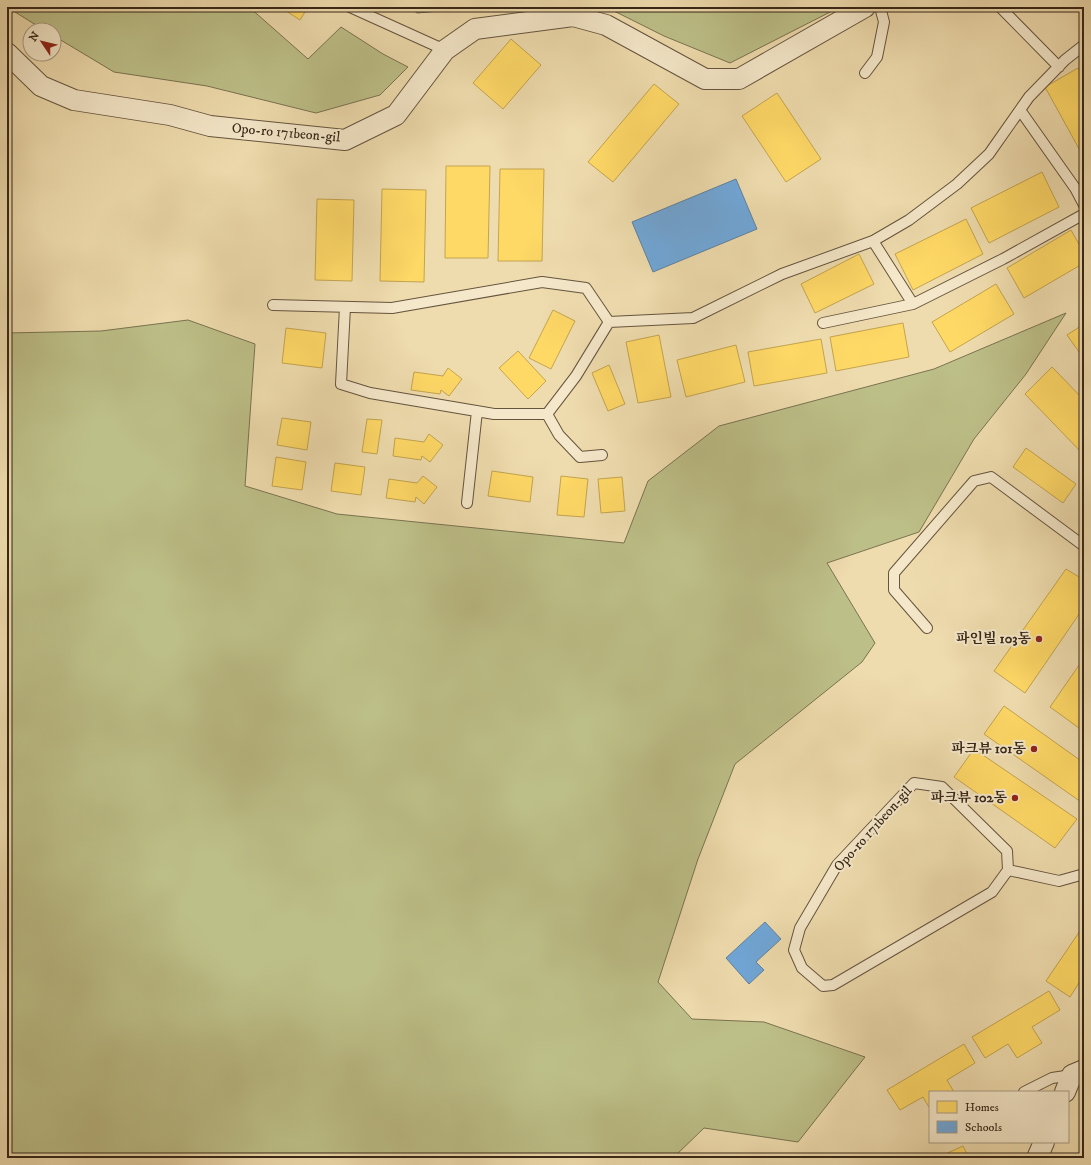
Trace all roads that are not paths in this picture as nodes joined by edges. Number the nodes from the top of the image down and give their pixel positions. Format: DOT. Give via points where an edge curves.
graph roads {
  1 [pos="350,7"];
  2 [pos="865,7"];
  3 [pos="880,7"];
  4 [pos="1000,7"];
  5 [pos="1084,45"];
  6 [pos="445,50"];
  7 [pos="7,53"];
  8 [pos="1059,67"];
  9 [pos="864,73"];
  10 [pos="1020,110"];
  11 [pos="1084,205"];
  12 [pos="1084,214"];
  13 [pos="873,241"];
  14 [pos="913,304"];
  15 [pos="273,305"];
  16 [pos="345,307"];
  17 [pos="609,322"];
  18 [pos="823,323"];
  19 [pos="477,412"];
  20 [pos="547,414"];
  21 [pos="602,455"];
  22 [pos="467,503"];
  23 [pos="1084,546"];
  24 [pos="927,628"];
  25 [pos="1008,870"];
  26 [pos="1084,874"];
  27 [pos="1073,1079"];
  28 [pos="1026,1091"];
  29 [pos="1044,1143"];
  30 [pos="1037,1158"];
  1 -- 6 [label="lane"];
  2 -- 6 [label="street, Opo-ro 171beon-gil" via="739,79 705,79 606,25 573,16 475,29"];
  3 -- 9 [label="lane" via="884,22 877,57"];
  4 -- 8 [label="lane"];
  5 -- 8 [label="lane"];
  6 -- 7 [label="street, Opo-ro 171beon-gil" via="396,115 345,140 210,126 170,116 74,100 41,86"];
  8 -- 10 [label="lane" via="1029,97"];
  10 -- 11 [label="lane" via="1075,188"];
  10 -- 13 [label="lane" via="989,154 957,184 909,220"];
  12 -- 14 [label="lane" via="1003,259"];
  13 -- 14 [label="lane"];
  13 -- 17 [label="lane" via="782,274 694,318"];
  14 -- 18 [label="lane"];
  15 -- 16 [label="lane"];
  16 -- 17 [label="lane" via="392,308 542,282 586,288"];
  16 -- 19 [label="lane" via="341,384 370,393"];
  17 -- 20 [label="lane" via="576,376"];
  19 -- 20 [label="lane"];
  19 -- 22 [label="lane"];
  20 -- 21 [label="lane" via="559,435 580,457"];
  23 -- 24 [label="lane" via="990,477 974,481 894,573 894,590"];
  25 -- 25 [label="lane, Opo-ro 171beon-gil" via="992,892 833,985 823,986 802,968 794,950 800,928 837,865 914,783 942,788 1007,851"];
  25 -- 26 [label="lane" via="1059,881"];
  27 -- 28 [label="lane" via="1052,1078"];
  29 -- 30 [label="street"];
}
